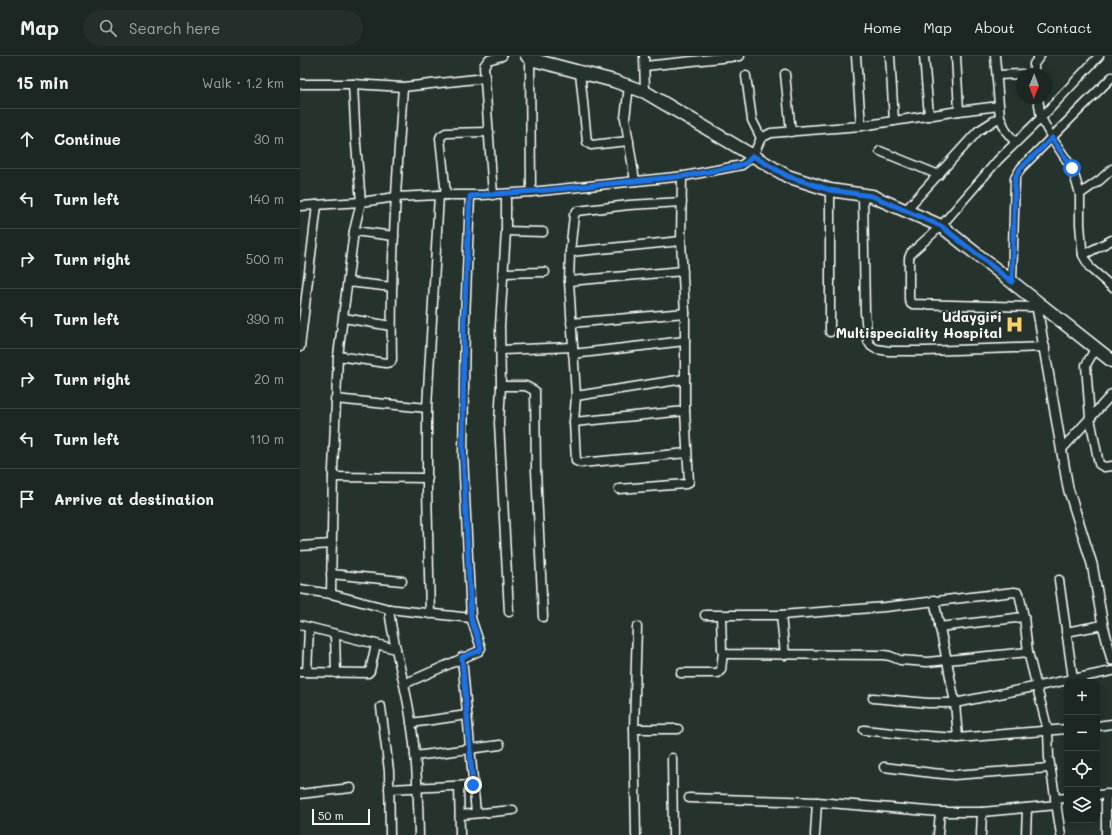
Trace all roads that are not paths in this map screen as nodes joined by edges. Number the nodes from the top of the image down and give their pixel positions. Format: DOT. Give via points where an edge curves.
graph roads {
  1 [pos="502,56"];
  2 [pos="644,56"];
  3 [pos="734,56"];
  4 [pos="740,56"];
  5 [pos="856,56"];
  6 [pos="890,56"];
  7 [pos="924,56"];
  8 [pos="956,56"];
  9 [pos="995,56"];
  10 [pos="1040,56"];
  11 [pos="1100,56"];
  12 [pos="528,57"];
  13 [pos="645,66"];
  14 [pos="1034,68"];
  15 [pos="580,72"];
  16 [pos="785,74"];
  17 [pos="1016,74"];
  18 [pos="997,75"];
  19 [pos="746,76"];
  20 [pos="1112,77"];
  21 [pos="485,78"];
  22 [pos="300,84"];
  23 [pos="353,84"];
  24 [pos="403,86"];
  25 [pos="629,86"];
  26 [pos="645,92"];
  27 [pos="1039,104"];
  28 [pos="999,106"];
  29 [pos="959,110"];
  30 [pos="929,116"];
  31 [pos="1000,117"];
  32 [pos="1041,118"];
  33 [pos="894,121"];
  34 [pos="861,126"];
  35 [pos="489,132"];
  36 [pos="791,132"];
  37 [pos="761,138"];
  38 [pos="1052,138"];
  39 [pos="629,141"];
  40 [pos="1015,142"];
  41 [pos="880,151"];
  42 [pos="753,156"];
  43 [pos="1112,169"];
  44 [pos="939,175"];
  45 [pos="682,176"];
  46 [pos="635,181"];
  47 [pos="830,190"];
  48 [pos="531,192"];
  49 [pos="506,194"];
  50 [pos="1080,194"];
  51 [pos="442,195"];
  52 [pos="493,195"];
  53 [pos="863,195"];
  54 [pos="470,196"];
  55 [pos="396,197"];
  56 [pos="360,202"];
  57 [pos="682,202"];
  58 [pos="317,205"];
  59 [pos="300,206"];
  60 [pos="905,211"];
  61 [pos="941,226"];
  62 [pos="354,231"];
  63 [pos="506,232"];
  64 [pos="543,232"];
  65 [pos="394,236"];
  66 [pos="1112,240"];
  67 [pos="681,241"];
  68 [pos="570,252"];
  69 [pos="1083,255"];
  70 [pos="683,271"];
  71 [pos="545,272"];
  72 [pos="504,273"];
  73 [pos="569,281"];
  74 [pos="348,282"];
  75 [pos="1012,282"];
  76 [pos="392,287"];
  77 [pos="1112,287"];
  78 [pos="1036,304"];
  79 [pos="685,313"];
  80 [pos="344,318"];
  81 [pos="571,323"];
  82 [pos="391,326"];
  83 [pos="830,332"];
  84 [pos="685,341"];
  85 [pos="300,347"];
  86 [pos="1045,348"];
  87 [pos="1095,349"];
  88 [pos="500,350"];
  89 [pos="573,350"];
  90 [pos="338,356"];
  91 [pos="1112,362"];
  92 [pos="684,379"];
  93 [pos="501,386"];
  94 [pos="1112,394"];
  95 [pos="576,396"];
  96 [pos="335,399"];
  97 [pos="427,408"];
  98 [pos="685,411"];
  99 [pos="1090,418"];
  100 [pos="574,422"];
  101 [pos="1062,449"];
  102 [pos="687,453"];
  103 [pos="1112,466"];
  104 [pos="333,477"];
  105 [pos="428,478"];
  106 [pos="619,489"];
  107 [pos="332,544"];
  108 [pos="300,546"];
  109 [pos="331,574"];
  110 [pos="1059,580"];
  111 [pos="402,581"];
  112 [pos="300,589"];
  113 [pos="330,594"];
  114 [pos="934,600"];
  115 [pos="389,609"];
  116 [pos="509,612"];
  117 [pos="430,614"];
  118 [pos="781,615"];
  119 [pos="706,616"];
  120 [pos="721,616"];
  121 [pos="543,617"];
  122 [pos="1024,617"];
  123 [pos="473,623"];
  124 [pos="300,625"];
  125 [pos="1103,625"];
  126 [pos="637,627"];
  127 [pos="939,627"];
  128 [pos="309,628"];
  129 [pos="1066,632"];
  130 [pos="335,634"];
  131 [pos="376,644"];
  132 [pos="723,652"];
  133 [pos="1028,652"];
  134 [pos="785,655"];
  135 [pos="398,657"];
  136 [pos="462,657"];
  137 [pos="1112,660"];
  138 [pos="947,661"];
  139 [pos="1112,671"];
  140 [pos="304,672"];
  141 [pos="681,672"];
  142 [pos="336,673"];
  143 [pos="1073,679"];
  144 [pos="1064,681"];
  145 [pos="404,684"];
  146 [pos="1036,686"];
  147 [pos="873,698"];
  148 [pos="954,703"];
  149 [pos="381,707"];
  150 [pos="467,715"];
  151 [pos="411,722"];
  152 [pos="1112,724"];
  153 [pos="1100,726"];
  154 [pos="634,729"];
  155 [pos="678,729"];
  156 [pos="1064,729"];
  157 [pos="864,730"];
  158 [pos="1048,732"];
  159 [pos="958,738"];
  160 [pos="500,745"];
  161 [pos="471,749"];
  162 [pos="415,756"];
  163 [pos="672,758"];
  164 [pos="884,767"];
  165 [pos="1050,768"];
  166 [pos="473,785"];
  167 [pos="459,786"];
  168 [pos="351,788"];
  169 [pos="418,788"];
  170 [pos="389,789"];
  171 [pos="300,794"];
  172 [pos="1109,794"];
  173 [pos="689,798"];
  174 [pos="1064,799"];
  175 [pos="817,802"];
  176 [pos="1056,802"];
  177 [pos="1027,808"];
  178 [pos="513,810"];
  179 [pos="940,812"];
  180 [pos="982,812"];
  181 [pos="476,813"];
  182 [pos="460,815"];
  183 [pos="390,835"];
  184 [pos="419,835"];
  185 [pos="460,835"];
  186 [pos="636,835"];
  187 [pos="673,835"];
  188 [pos="815,835"];
  189 [pos="938,835"];
  190 [pos="981,835"];
  191 [pos="1026,835"];
  192 [pos="1060,835"];
  193 [pos="1106,835"];
  1 -- 21 [label="street" via="486,62"];
  2 -- 13 [label="street"];
  3 -- 4 [label="street"];
  3 -- 13 [label="street"];
  5 -- 34 [label="street"];
  6 -- 33 [label="street"];
  7 -- 30 [label="street"];
  8 -- 29 [label="street"];
  9 -- 18 [label="street"];
  10 -- 14 [label="street"];
  11 -- 32 [label="street"];
  12 -- 15 [label="main road"];
  12 -- 48 [label="street"];
  13 -- 26 [label="street"];
  15 -- 25 [label="main road"];
  15 -- 39 [label="street" via="587,142 591,145"];
  16 -- 36 [label="street"];
  17 -- 18 [label="street"];
  18 -- 28 [label="street"];
  19 -- 37 [label="street" via="752,120"];
  20 -- 38 [label="street"];
  21 -- 24 [label="street"];
  21 -- 35 [label="street"];
  22 -- 23 [label="street"];
  23 -- 24 [label="street"];
  23 -- 56 [label="street"];
  24 -- 55 [label="street"];
  25 -- 26 [label="main road"];
  25 -- 39 [label="street" via="625,118"];
  26 -- 42 [label="main road"];
  27 -- 32 [label="street"];
  28 -- 29 [label="street"];
  28 -- 31 [label="street"];
  29 -- 30 [label="street"];
  30 -- 33 [label="street"];
  31 -- 40 [label="street" via="1006,131"];
  31 -- 44 [label="street" via="978,131"];
  32 -- 38 [label="street"];
  32 -- 40 [label="street"];
  33 -- 34 [label="street"];
  34 -- 36 [label="street"];
  35 -- 51 [label="street" via="446,133 441,136"];
  35 -- 52 [label="street"];
  36 -- 37 [label="street" via="771,133"];
  37 -- 42 [label="street"];
  38 -- 50 [label="street" via="1072,168"];
  38 -- 75 [label="street" via="1021,168 1015,178"];
  39 -- 46 [label="street"];
  40 -- 61 [label="street"];
  41 -- 44 [label="street"];
  42 -- 45 [label="street" via="738,166"];
  42 -- 47 [label="main road" via="787,176"];
  43 -- 50 [label="street"];
  44 -- 60 [label="street"];
  45 -- 46 [label="street"];
  45 -- 57 [label="street"];
  46 -- 48 [label="street"];
  47 -- 53 [label="main road"];
  47 -- 83 [label="street"];
  48 -- 49 [label="street"];
  49 -- 52 [label="street"];
  49 -- 63 [label="street"];
  50 -- 69 [label="street"];
  51 -- 54 [label="street"];
  51 -- 55 [label="street"];
  51 -- 97 [label="street"];
  52 -- 54 [label="street"];
  53 -- 60 [label="main road" via="872,196"];
  53 -- 86 [label="street" via="866,312 868,341 871,346 889,351"];
  54 -- 123 [label="street" via="464,321 463,455"];
  55 -- 56 [label="street"];
  55 -- 65 [label="street"];
  56 -- 58 [label="street"];
  56 -- 62 [label="street"];
  57 -- 67 [label="street"];
  57 -- 68 [label="street" via="577,211 574,215"];
  58 -- 59 [label="street"];
  58 -- 85 [label="street"];
  60 -- 61 [label="main road"];
  61 -- 75 [label="main road"];
  61 -- 78 [label="street" via="911,253 909,258 908,299 911,304"];
  62 -- 65 [label="street"];
  62 -- 74 [label="street"];
  63 -- 64 [label="street"];
  63 -- 72 [label="street"];
  65 -- 76 [label="street"];
  66 -- 69 [label="street"];
  67 -- 68 [label="street"];
  67 -- 70 [label="street"];
  68 -- 73 [label="street"];
  69 -- 77 [label="street" via="1090,268"];
  70 -- 73 [label="street"];
  70 -- 79 [label="street"];
  71 -- 72 [label="street"];
  72 -- 88 [label="street"];
  73 -- 81 [label="street"];
  74 -- 76 [label="street"];
  74 -- 80 [label="street"];
  75 -- 78 [label="main road"];
  76 -- 82 [label="street"];
  78 -- 86 [label="street"];
  78 -- 87 [label="main road"];
  79 -- 81 [label="street"];
  79 -- 84 [label="street"];
  80 -- 82 [label="street"];
  80 -- 90 [label="street"];
  81 -- 89 [label="street"];
  82 -- 90 [label="street" via="391,362"];
  84 -- 89 [label="street"];
  84 -- 92 [label="street"];
  86 -- 101 [label="street"];
  87 -- 91 [label="main road"];
  87 -- 99 [label="street" via="1086,365"];
  88 -- 89 [label="street"];
  88 -- 93 [label="street"];
  89 -- 95 [label="street"];
  90 -- 96 [label="street"];
  92 -- 95 [label="street"];
  92 -- 98 [label="street"];
  93 -- 116 [label="street" via="499,423"];
  93 -- 121 [label="street" via="526,386 535,391"];
  94 -- 99 [label="street"];
  95 -- 100 [label="street"];
  96 -- 97 [label="street"];
  96 -- 104 [label="street"];
  97 -- 105 [label="street"];
  98 -- 100 [label="street"];
  98 -- 102 [label="street"];
  99 -- 101 [label="street"];
  99 -- 103 [label="street" via="1099,464 1104,467"];
  100 -- 102 [label="street" via="575,458 581,463"];
  101 -- 125 [label="street" via="1068,488 1092,564"];
  102 -- 106 [label="street" via="690,480 688,483"];
  104 -- 105 [label="street"];
  104 -- 107 [label="street"];
  105 -- 117 [label="street"];
  107 -- 108 [label="street"];
  107 -- 109 [label="street"];
  109 -- 111 [label="street"];
  109 -- 113 [label="street"];
  110 -- 129 [label="street"];
  112 -- 113 [label="street"];
  113 -- 115 [label="street"];
  114 -- 118 [label="street" via="885,607"];
  114 -- 122 [label="street" via="1017,592 1020,595"];
  114 -- 127 [label="street"];
  115 -- 117 [label="street"];
  115 -- 135 [label="street"];
  117 -- 123 [label="street"];
  118 -- 120 [label="street"];
  118 -- 134 [label="street"];
  119 -- 120 [label="street"];
  120 -- 132 [label="street"];
  122 -- 127 [label="street"];
  122 -- 133 [label="street"];
  123 -- 136 [label="street" via="481,648"];
  124 -- 128 [label="street"];
  125 -- 129 [label="street"];
  125 -- 137 [label="street"];
  126 -- 154 [label="street"];
  127 -- 138 [label="street"];
  128 -- 130 [label="street"];
  128 -- 140 [label="street"];
  129 -- 143 [label="street"];
  130 -- 131 [label="street"];
  130 -- 142 [label="street"];
  131 -- 135 [label="street"];
  131 -- 142 [label="street" via="368,673"];
  132 -- 134 [label="street"];
  132 -- 141 [label="street" via="721,670 718,673"];
  133 -- 138 [label="street"];
  133 -- 146 [label="street"];
  134 -- 138 [label="street" via="884,655 900,660"];
  135 -- 145 [label="street"];
  136 -- 145 [label="street"];
  136 -- 150 [label="street"];
  138 -- 148 [label="street"];
  139 -- 143 [label="street"];
  140 -- 142 [label="street"];
  144 -- 146 [label="street"];
  145 -- 151 [label="street"];
  146 -- 148 [label="street"];
  146 -- 158 [label="street"];
  147 -- 148 [label="street"];
  148 -- 159 [label="street"];
  149 -- 170 [label="street"];
  150 -- 151 [label="street"];
  150 -- 161 [label="street"];
  151 -- 162 [label="street"];
  152 -- 153 [label="street"];
  154 -- 155 [label="street"];
  154 -- 186 [label="street"];
  156 -- 158 [label="street"];
  157 -- 159 [label="street"];
  158 -- 159 [label="street"];
  158 -- 165 [label="street"];
  160 -- 161 [label="street"];
  161 -- 162 [label="street"];
  161 -- 166 [label="street"];
  162 -- 169 [label="street"];
  163 -- 187 [label="street"];
  164 -- 165 [label="street" via="954,775"];
  165 -- 176 [label="street"];
  166 -- 167 [label="street"];
  166 -- 181 [label="street"];
  167 -- 169 [label="street"];
  167 -- 182 [label="street"];
  168 -- 171 [label="street"];
  169 -- 170 [label="street"];
  169 -- 184 [label="street"];
  170 -- 183 [label="street"];
  172 -- 193 [label="street"];
  173 -- 175 [label="street"];
  174 -- 176 [label="street"];
  175 -- 179 [label="street"];
  175 -- 188 [label="street"];
  176 -- 177 [label="street"];
  176 -- 192 [label="street"];
  177 -- 180 [label="street"];
  177 -- 191 [label="street"];
  178 -- 181 [label="street"];
  179 -- 180 [label="street"];
  179 -- 189 [label="street"];
  180 -- 190 [label="street"];
  181 -- 182 [label="street"];
  182 -- 185 [label="street"];
}
